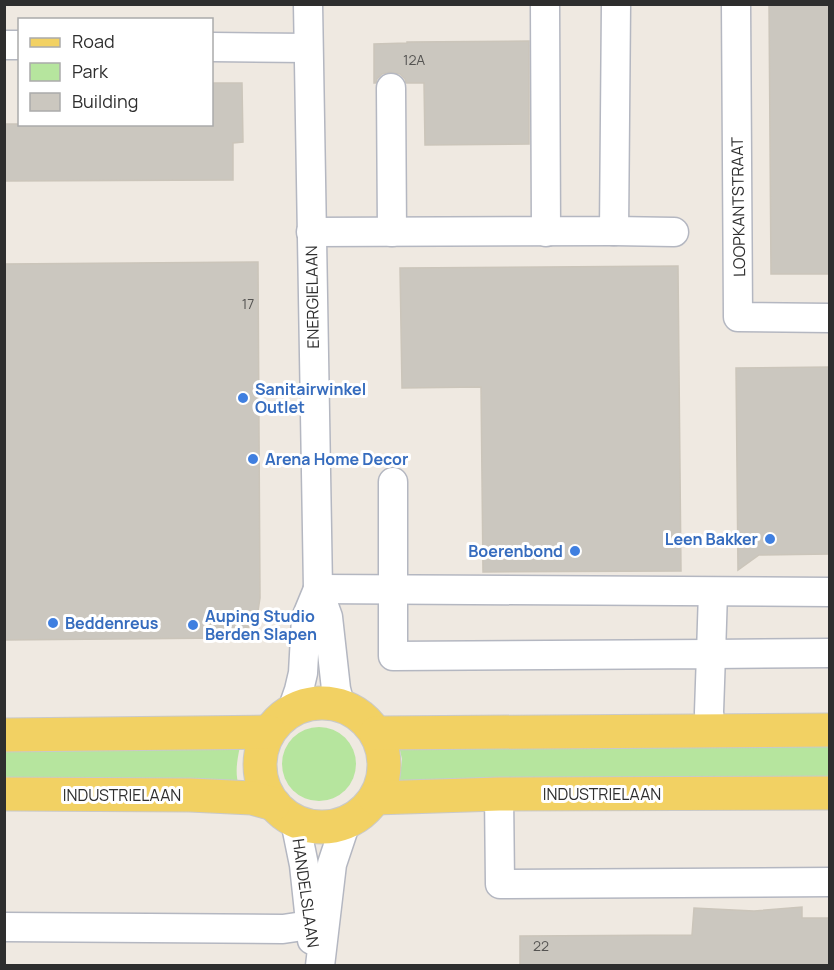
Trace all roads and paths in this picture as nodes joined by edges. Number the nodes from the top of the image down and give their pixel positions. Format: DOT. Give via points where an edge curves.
graph roads {
  1 [pos="308,4"];
  2 [pos="545,4"];
  3 [pos="616,4"];
  4 [pos="736,4"];
  5 [pos="213,47"];
  6 [pos="308,48"];
  7 [pos="391,88"];
  8 [pos="614,231"];
  9 [pos="311,232"];
  10 [pos="392,232"];
  11 [pos="546,232"];
  12 [pos="675,232"];
  13 [pos="830,318"];
  14 [pos="393,482"];
  15 [pos="318,589"];
  16 [pos="393,589"];
  17 [pos="713,592"];
  18 [pos="830,592"];
  19 [pos="830,653"];
  20 [pos="711,654"];
  21 [pos="340,705"];
  22 [pos="280,721"];
  23 [pos="830,730"];
  24 [pos="711,731"];
  25 [pos="376,733"];
  26 [pos="4,735"];
  27 [pos="830,793"];
  28 [pos="4,794"];
  29 [pos="499,794"];
  30 [pos="375,798"];
  31 [pos="284,813"];
  32 [pos="346,822"];
  33 [pos="830,882"];
  34 [pos="310,925"];
  35 [pos="4,927"];
  36 [pos="318,966"];
  1 -- 6 [label="street, ENERGIELAAN"];
  2 -- 11 [label="street"];
  3 -- 8 [label="street"];
  4 -- 13 [label="street, LOOPKANTSTRAAT" via="738,317"];
  5 -- 6 [label="street"];
  6 -- 9 [label="street, ENERGIELAAN"];
  7 -- 10 [label="street"];
  8 -- 11 [label="street"];
  8 -- 12 [label="street"];
  9 -- 10 [label="street"];
  9 -- 15 [label="street, ENERGIELAAN"];
  10 -- 11 [label="street"];
  14 -- 16 [label="street"];
  15 -- 16 [label="street"];
  15 -- 21 [label="street, ENERGIELAAN" via="328,617"];
  15 -- 22 [label="street, ENERGIELAAN" via="306,618 299,690"];
  16 -- 17 [label="street"];
  16 -- 20 [label="street" via="393,656"];
  17 -- 18 [label="street"];
  17 -- 20 [label="street"];
  19 -- 20 [label="street"];
  20 -- 24 [label="street"];
  21 -- 22 [label="main road" via="306,704"];
  21 -- 25 [label="main road" via="358,714"];
  22 -- 26 [label="main road"];
  22 -- 31 [label="main road" via="260,755 265,790"];
  23 -- 24 [label="main road"];
  24 -- 25 [label="main road"];
  25 -- 30 [label="main road" via="384,757 384,775"];
  27 -- 29 [label="main road, INDUSTRIELAAN"];
  28 -- 31 [label="main road, INDUSTRIELAAN" via="252,798"];
  29 -- 30 [label="main road, INDUSTRIELAAN"];
  29 -- 33 [label="street" via="500,884"];
  30 -- 32 [label="main road" via="363,813"];
  31 -- 32 [label="main road" via="305,825 332,827"];
  31 -- 34 [label="street, HANDELSLAAN" via="304,865"];
  32 -- 36 [label="street, HANDELSLAAN" via="332,864"];
  34 -- 35 [label="street" via="283,929"];
  34 -- 36 [label="street, HANDELSLAAN"];
}
